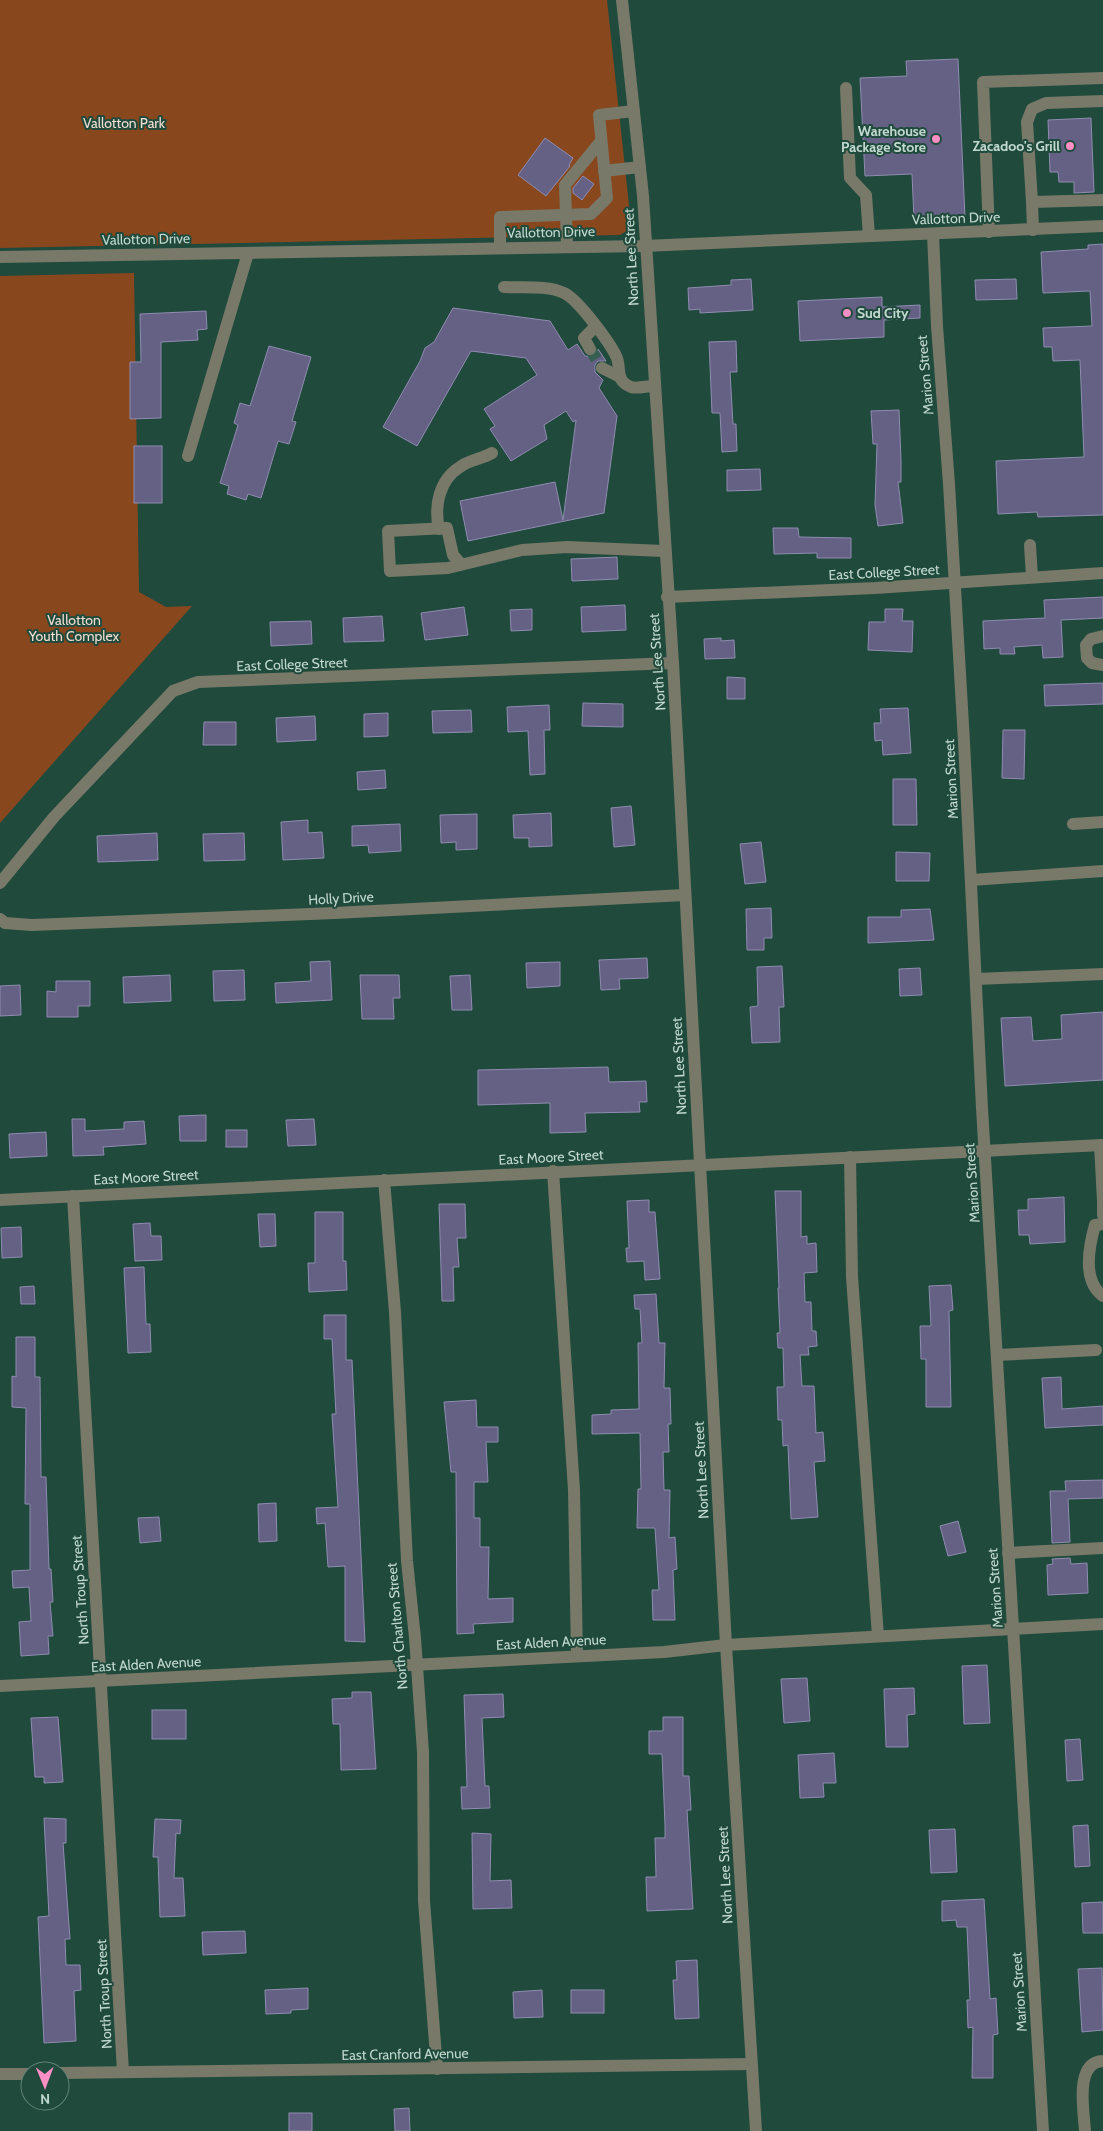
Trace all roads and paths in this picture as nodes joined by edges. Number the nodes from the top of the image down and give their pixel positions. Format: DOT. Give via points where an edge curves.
graph roads {
  1 [pos="622,0"];
  2 [pos="1103,78"];
  3 [pos="846,88"];
  4 [pos="1103,101"];
  5 [pos="634,110"];
  6 [pos="601,141"];
  7 [pos="640,167"];
  8 [pos="604,171"];
  9 [pos="1103,200"];
  10 [pos="1032,202"];
  11 [pos="566,215"];
  12 [pos="1103,226"];
  13 [pos="1033,230"];
  14 [pos="989,232"];
  15 [pos="933,234"];
  16 [pos="869,236"];
  17 [pos="644,246"];
  18 [pos="567,247"];
  19 [pos="500,248"];
  20 [pos="248,252"];
  21 [pos="0,257"];
  22 [pos="504,287"];
  23 [pos="595,328"];
  24 [pos="590,349"];
  25 [pos="602,368"];
  26 [pos="618,376"];
  27 [pos="654,386"];
  28 [pos="492,453"];
  29 [pos="188,456"];
  30 [pos="438,528"];
  31 [pos="1030,545"];
  32 [pos="664,551"];
  33 [pos="460,563"];
  34 [pos="1103,573"];
  35 [pos="1032,577"];
  36 [pos="953,582"];
  37 [pos="668,597"];
  38 [pos="1103,636"];
  39 [pos="672,662"];
  40 [pos="1103,665"];
  41 [pos="1103,822"];
  42 [pos="1073,824"];
  43 [pos="1103,871"];
  44 [pos="971,880"];
  45 [pos="0,884"];
  46 [pos="685,895"];
  47 [pos="0,919"];
  48 [pos="1103,974"];
  49 [pos="976,979"];
  50 [pos="1101,1145"];
  51 [pos="985,1150"];
  52 [pos="850,1157"];
  53 [pos="699,1166"];
  54 [pos="553,1171"];
  55 [pos="384,1180"];
  56 [pos="73,1196"];
  57 [pos="0,1200"];
  58 [pos="1103,1201"];
  59 [pos="1103,1216"];
  60 [pos="1103,1224"];
  61 [pos="1103,1296"];
  62 [pos="1096,1350"];
  63 [pos="997,1355"];
  64 [pos="1103,1548"];
  65 [pos="1008,1553"];
  66 [pos="1103,1624"];
  67 [pos="1013,1628"];
  68 [pos="878,1636"];
  69 [pos="726,1645"];
  70 [pos="577,1656"];
  71 [pos="417,1663"];
  72 [pos="101,1681"];
  73 [pos="0,1686"];
  74 [pos="1103,2061"];
  75 [pos="751,2064"];
  76 [pos="437,2069"];
  77 [pos="124,2072"];
  78 [pos="70,2073"];
  79 [pos="0,2074"];
  80 [pos="20,2074"];
  81 [pos="756,2131"];
  82 [pos="1043,2131"];
  83 [pos="1084,2131"];
  1 -- 5 [label="street, North Lee Street"];
  2 -- 14 [label="street" via="983,82"];
  3 -- 16 [label="street" via="850,178 866,195"];
  4 -- 10 [label="street" via="1046,103 1032,109 1027,122"];
  5 -- 6 [label="street" via="599,115"];
  5 -- 7 [label="street, North Lee Street"];
  6 -- 8 [label="street"];
  6 -- 11 [label="street" via="565,185"];
  7 -- 8 [label="street"];
  7 -- 17 [label="street, North Lee Street"];
  8 -- 11 [label="street" via="607,198 591,214"];
  9 -- 10 [label="street"];
  10 -- 13 [label="street"];
  11 -- 18 [label="street"];
  11 -- 19 [label="street" via="500,217"];
  12 -- 13 [label="street, Vallotton Drive"];
  13 -- 14 [label="street, Vallotton Drive"];
  14 -- 15 [label="street, Vallotton Drive"];
  15 -- 16 [label="street, Vallotton Drive"];
  15 -- 36 [label="street, Marion Street"];
  16 -- 17 [label="street, Vallotton Drive"];
  17 -- 18 [label="street, Vallotton Drive"];
  17 -- 27 [label="street, North Lee Street"];
  18 -- 19 [label="street, Vallotton Drive"];
  19 -- 20 [label="street, Vallotton Drive"];
  20 -- 21 [label="street, Vallotton Drive"];
  20 -- 29 [label="street"];
  22 -- 23 [label="street" via="562,292 580,306"];
  23 -- 24 [label="street" via="584,338"];
  23 -- 26 [label="street" via="617,359"];
  25 -- 26 [label="street"];
  26 -- 27 [label="street" via="631,387"];
  27 -- 32 [label="street, North Lee Street"];
  28 -- 30 [label="street" via="461,466 447,477 436,505"];
  30 -- 33 [label="street" via="447,528 453,555"];
  30 -- 33 [label="street" via="388,531 390,571 448,568"];
  31 -- 35 [label="street"];
  32 -- 33 [label="street" via="558,547 522,550"];
  32 -- 37 [label="street, North Lee Street"];
  34 -- 35 [label="street, East College Street"];
  35 -- 36 [label="street, East College Street"];
  36 -- 37 [label="street, East College Street"];
  36 -- 44 [label="street, Marion Street"];
  37 -- 39 [label="street, North Lee Street"];
  38 -- 40 [label="street" via="1086,644 1087,658 1092,663"];
  39 -- 45 [label="street, East College Street" via="198,682 173,691 54,817"];
  39 -- 46 [label="street, North Lee Street"];
  41 -- 42 [label="street"];
  43 -- 44 [label="street"];
  44 -- 49 [label="street, Marion Street"];
  46 -- 47 [label="street, Holly Drive" via="32,925 5,923"];
  46 -- 53 [label="street, North Lee Street"];
  48 -- 49 [label="street"];
  49 -- 51 [label="street, Marion Street"];
  50 -- 51 [label="street, East Moore Street"];
  50 -- 58 [label="street"];
  51 -- 52 [label="street, East Moore Street"];
  51 -- 63 [label="street, Marion Street"];
  52 -- 53 [label="street, East Moore Street"];
  52 -- 68 [label="street" via="852,1277"];
  53 -- 54 [label="street, East Moore Street"];
  53 -- 69 [label="street, North Lee Street"];
  54 -- 55 [label="street, East Moore Street"];
  54 -- 70 [label="street" via="574,1490"];
  55 -- 56 [label="street, East Moore Street"];
  55 -- 71 [label="street, North Charlton Street" via="395,1312 406,1561"];
  56 -- 57 [label="street, East Moore Street"];
  56 -- 72 [label="street, North Troup Street"];
  58 -- 59 [label="street"];
  60 -- 61 [label="street" via="1095,1225 1090,1245 1091,1281"];
  62 -- 63 [label="street"];
  63 -- 65 [label="street, Marion Street"];
  64 -- 65 [label="street"];
  65 -- 67 [label="street, Marion Street"];
  66 -- 67 [label="street, East Alden Avenue"];
  67 -- 68 [label="street, East Alden Avenue"];
  67 -- 82 [label="street, Marion Street"];
  68 -- 69 [label="street, East Alden Avenue"];
  69 -- 70 [label="street, East Alden Avenue"];
  69 -- 75 [label="street, North Lee Street"];
  70 -- 71 [label="street, East Alden Avenue"];
  71 -- 72 [label="street, East Alden Avenue"];
  71 -- 76 [label="street, North Charlton Street" via="423,1752 424,1901"];
  72 -- 73 [label="street, East Alden Avenue"];
  72 -- 77 [label="street, North Troup Street"];
  74 -- 83 [label="street" via="1088,2069 1082,2079"];
  75 -- 76 [label="street, East Cranford Avenue"];
  75 -- 81 [label="street, North Lee Street"];
  76 -- 77 [label="street, East Cranford Avenue"];
  77 -- 78 [label="street, East Cranford Avenue"];
  79 -- 80 [label="street"];
}
